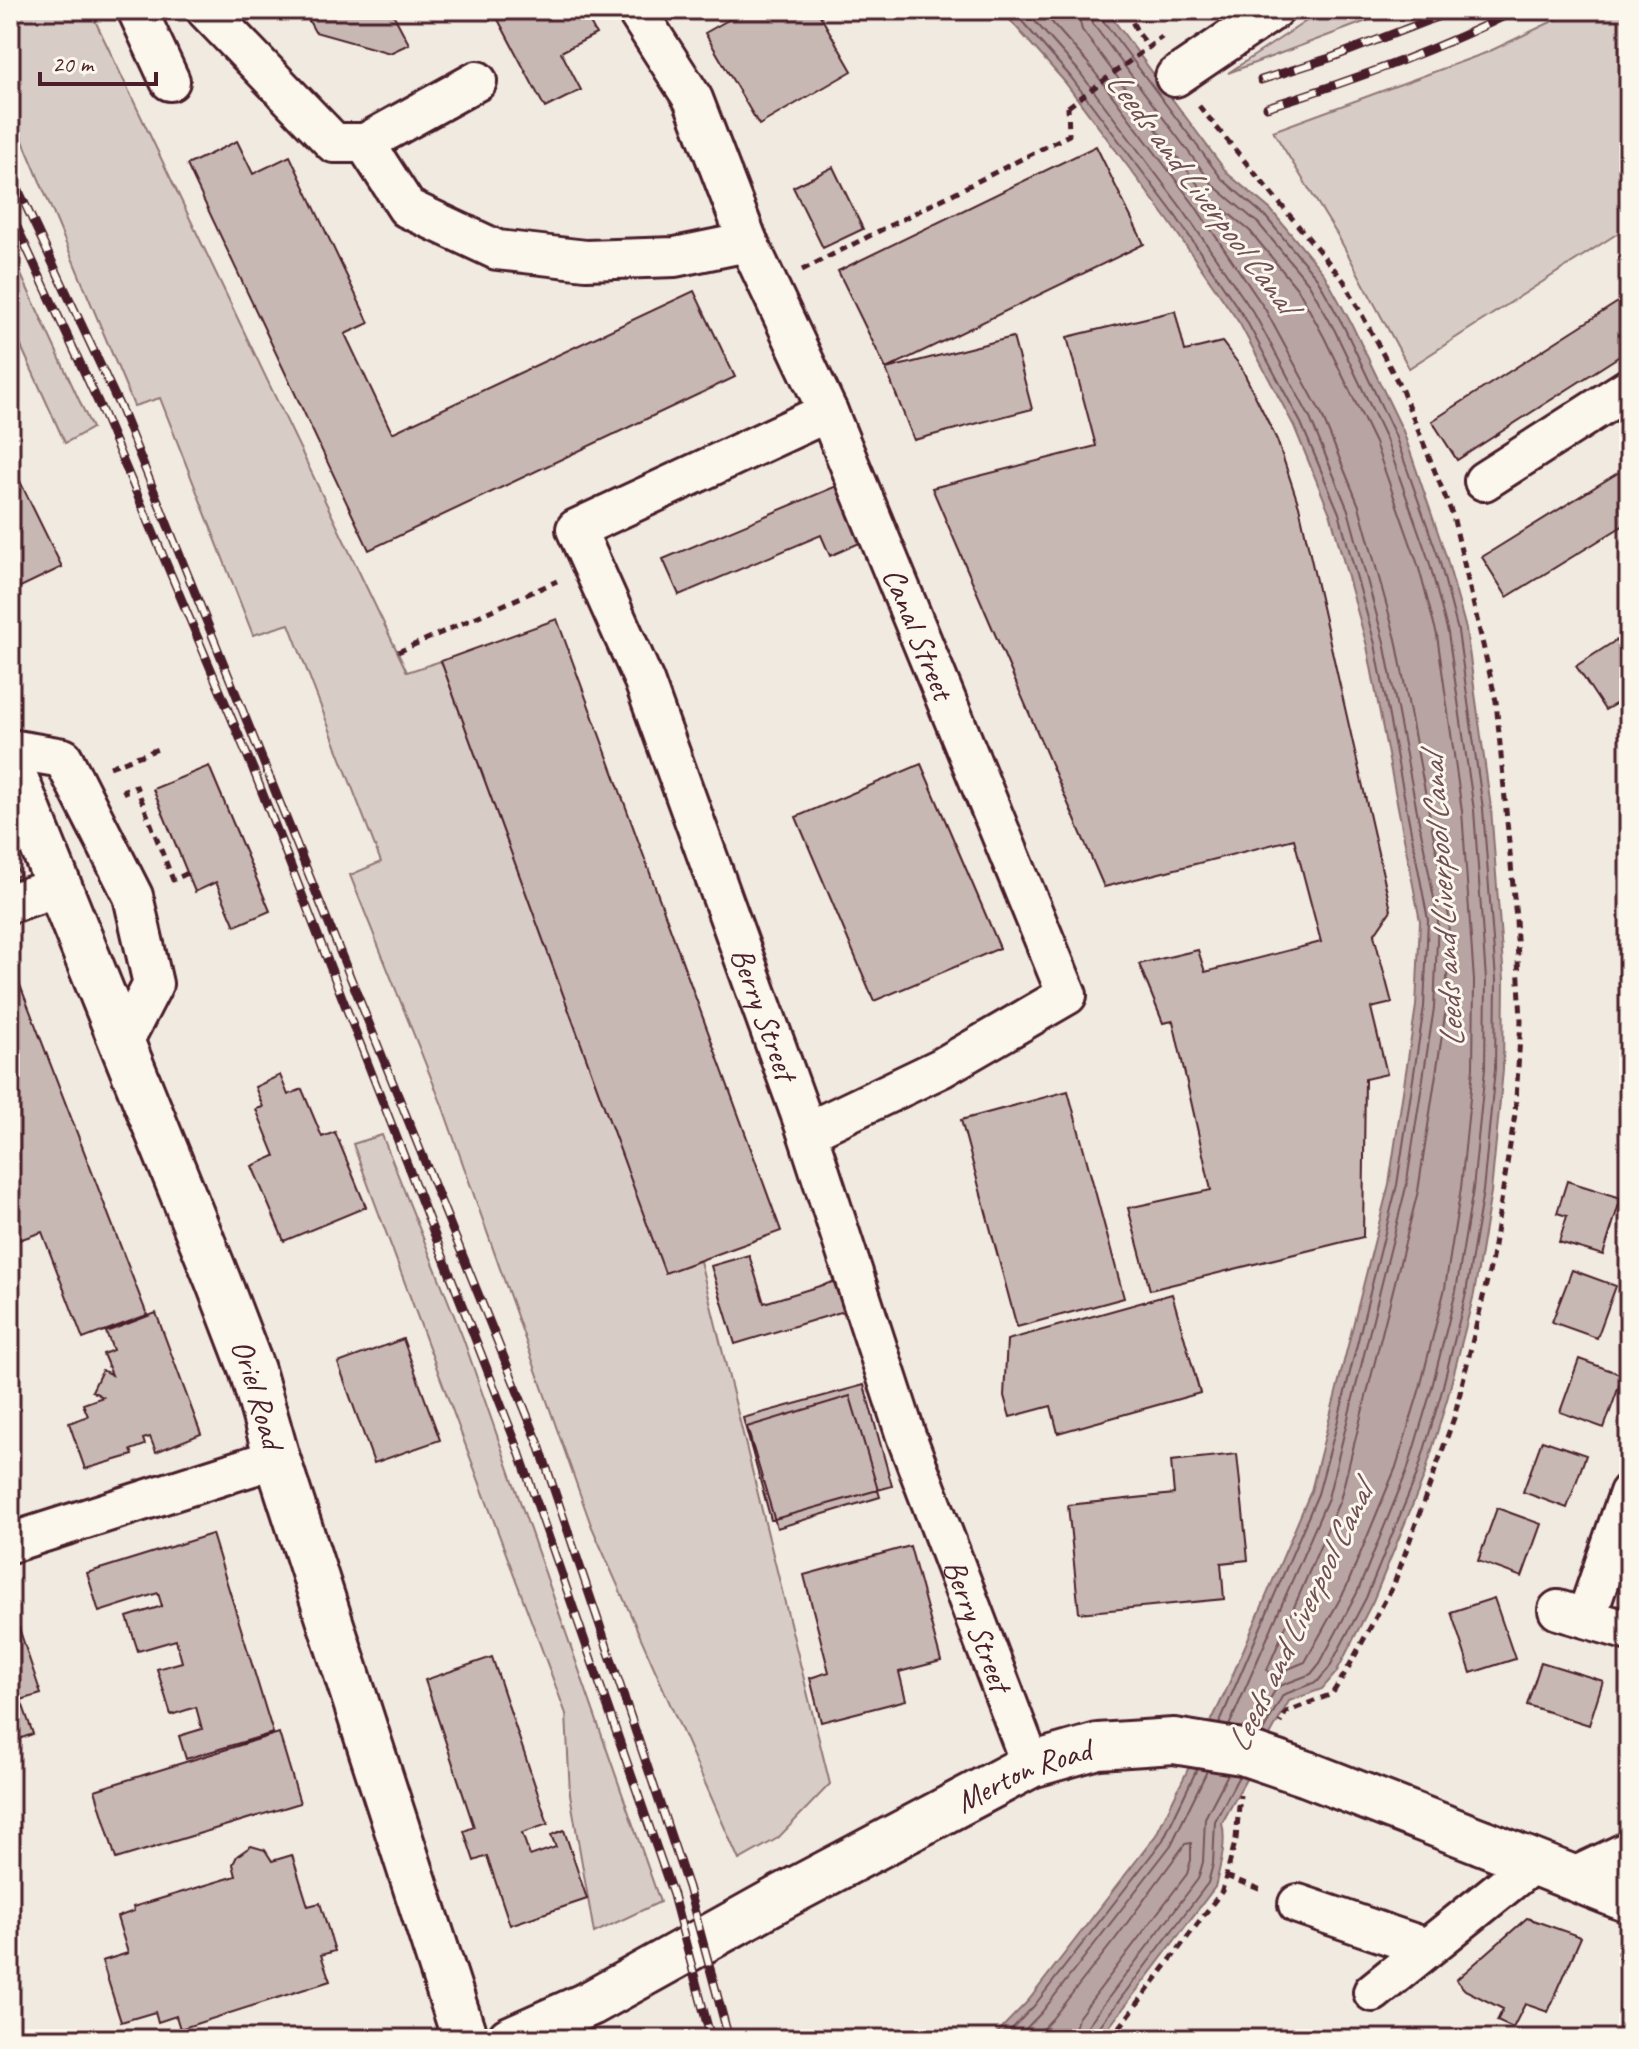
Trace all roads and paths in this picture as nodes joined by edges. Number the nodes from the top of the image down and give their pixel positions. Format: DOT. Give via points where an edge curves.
graph roads {
  1 [pos="137,10"];
  2 [pos="206,10"];
  3 [pos="636,10"];
  4 [pos="1126,10"];
  5 [pos="1274,10"];
  6 [pos="1162,37"];
  7 [pos="1175,77"];
  8 [pos="170,81"];
  9 [pos="477,81"];
  10 [pos="365,143"];
  11 [pos="748,242"];
  12 [pos="769,286"];
  13 [pos="1629,388"];
  14 [pos="828,412"];
  15 [pos="1484,481"];
  16 [pos="593,566"];
  17 [pos="398,652"];
  18 [pos="10,749"];
  19 [pos="10,765"];
  20 [pos="58,887"];
  21 [pos="10,903"];
  22 [pos="122,1044"];
  23 [pos="807,1132"];
  24 [pos="277,1458"];
  25 [pos="1629,1493"];
  26 [pos="10,1543"];
  27 [pos="1629,1631"];
  28 [pos="1279,1724"];
  29 [pos="1031,1765"];
  30 [pos="1245,1785"];
  31 [pos="1629,1851"];
  32 [pos="1553,1870"];
  33 [pos="1629,1900"];
  34 [pos="1298,1904"];
  35 [pos="1427,1948"];
  36 [pos="1373,1992"];
  37 [pos="465,2039"];
  38 [pos="510,2039"];
  39 [pos="1111,2039"];
  1 -- 8 [label="street"];
  2 -- 10 [label="street" via="334,143"];
  3 -- 11 [label="street, Canal Street" via="693,99"];
  4 -- 7 [label="path"];
  5 -- 7 [label="street"];
  6 -- 12 [label="path, bridge" via="1068,107 1069,135"];
  7 -- 28 [label="path" via="1344,281 1401,388 1436,473 1453,516 1496,701 1516,919 1521,1021 1515,1114 1491,1264 1454,1418 1394,1584 1347,1670 1332,1694 1286,1712"];
  9 -- 10 [label="street"];
  10 -- 11 [label="street" via="407,208 497,250 586,260 675,257"];
  11 -- 12 [label="street, Canal Street"];
  12 -- 14 [label="street, Canal Street"];
  13 -- 15 [label="street"];
  14 -- 16 [label="street, Berry Street" via="576,529"];
  14 -- 23 [label="street, Canal Street" via="1067,995 941,1068"];
  16 -- 17 [label="path"];
  16 -- 23 [label="street, Berry Street" via="644,681"];
  18 -- 22 [label="street" via="63,758 133,896 153,984"];
  19 -- 20 [label="main road, Oriel Road"];
  20 -- 21 [label="street"];
  20 -- 22 [label="main road, Oriel Road"];
  22 -- 24 [label="main road, Oriel Road" via="252,1370"];
  23 -- 29 [label="street, Berry Street" via="906,1436"];
  24 -- 26 [label="street"];
  24 -- 37 [label="main road, Oriel Road"];
  25 -- 27 [label="street" via="1572,1614"];
  29 -- 32 [label="main road, Merton Road, bridge" via="1098,1746 1174,1741 1242,1752"];
  29 -- 38 [label="main road, Merton Road" via="591,2003"];
  30 -- 39 [label="path" via="1238,1797 1236,1839 1222,1891"];
  31 -- 32 [label="street"];
  32 -- 33 [label="main road, Merton Road"];
  32 -- 35 [label="street"];
  34 -- 35 [label="street"];
  35 -- 36 [label="street"];
}
